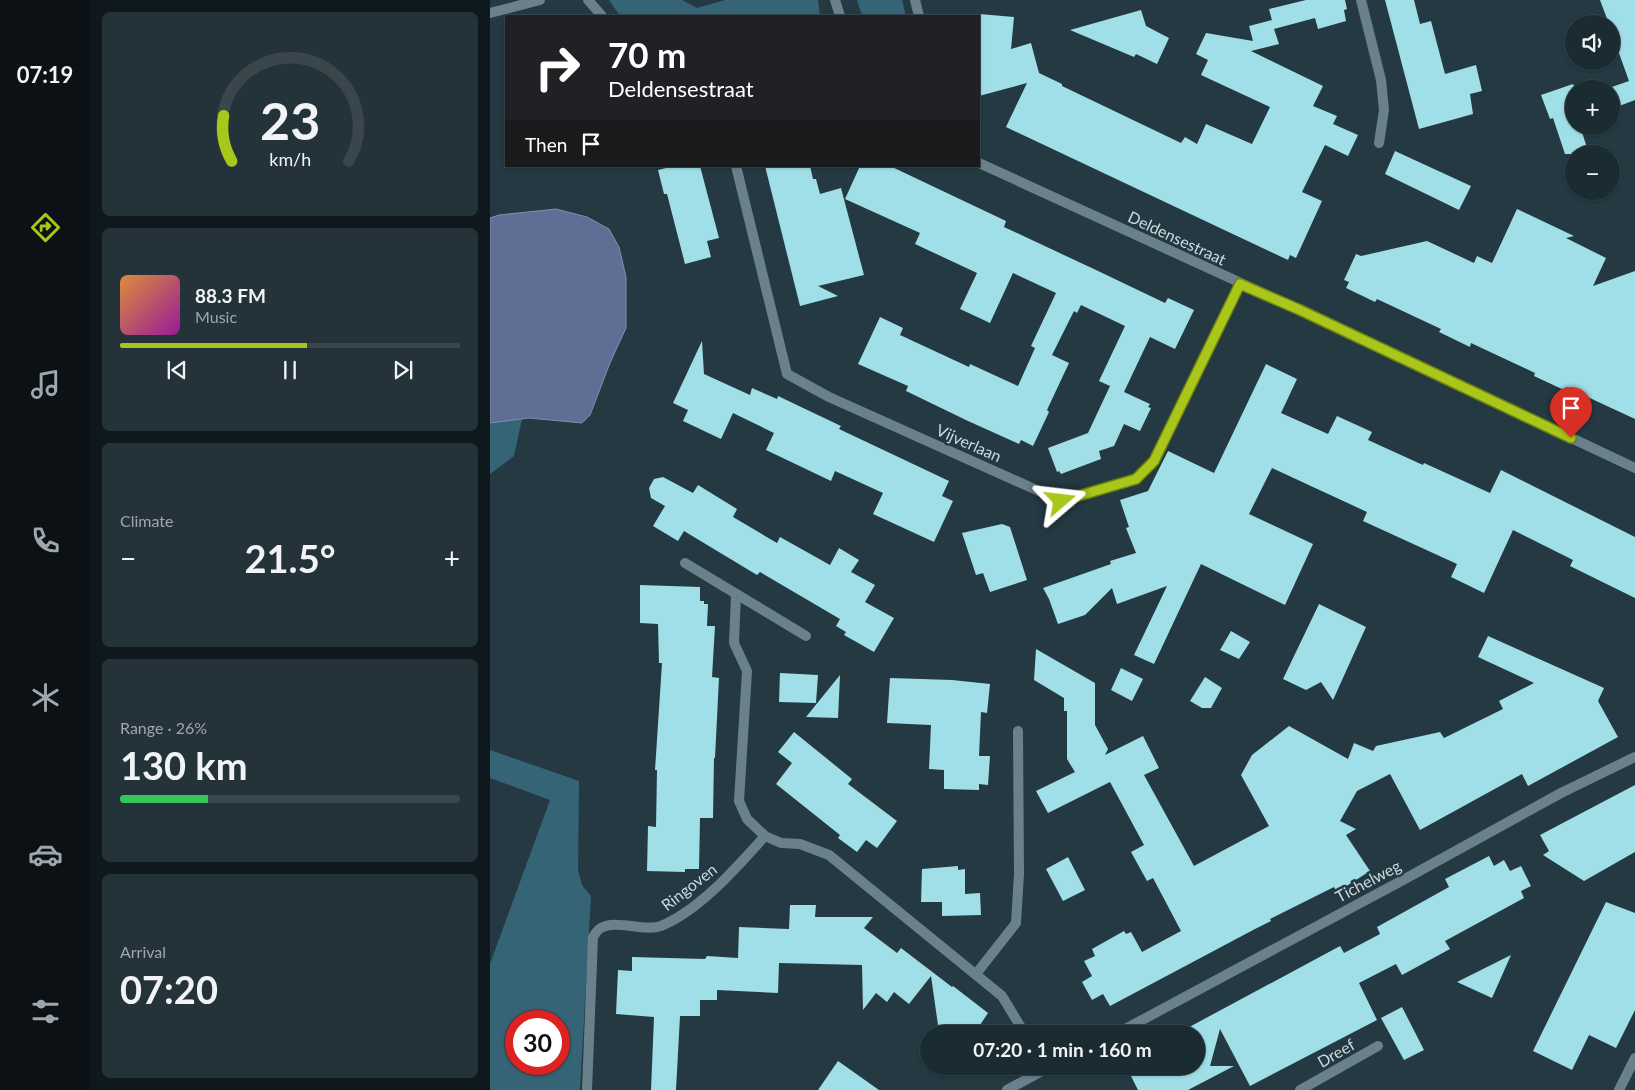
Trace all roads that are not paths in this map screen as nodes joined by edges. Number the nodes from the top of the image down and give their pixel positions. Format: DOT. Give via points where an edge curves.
graph roads {
  1 [pos="540,0"];
  2 [pos="588,0"];
  3 [pos="835,0"];
  4 [pos="915,0"];
  5 [pos="1361,0"];
  6 [pos="490,13"];
  7 [pos="601,15"];
  8 [pos="840,15"];
  9 [pos="919,15"];
  10 [pos="1379,143"];
  11 [pos="980,163"];
  12 [pos="736,167"];
  13 [pos="1240,284"];
  14 [pos="1635,468"];
  15 [pos="685,563"];
  16 [pos="736,594"];
  17 [pos="806,636"];
  18 [pos="1018,731"];
  19 [pos="1635,757"];
  20 [pos="765,836"];
  21 [pos="976,974"];
  22 [pos="1020,1025"];
  23 [pos="1133,1025"];
  24 [pos="1378,1046"];
  25 [pos="1635,1058"];
  26 [pos="1034,1075"];
  27 [pos="1307,1088"];
  28 [pos="587,1090"];
  29 [pos="1007,1090"];
  30 [pos="1619,1090"];
  1 -- 6 [label="street"];
  2 -- 7 [label="street"];
  3 -- 8 [label="street"];
  4 -- 9 [label="street"];
  5 -- 10 [label="street" via="1381,80 1384,110"];
  11 -- 13 [label="street, Deldensestraat"];
  12 -- 13 [label="street, Vijverlaan" via="787,374 829,397 1061,501 1136,479 1154,461"];
  13 -- 14 [label="street, Deldensestraat"];
  15 -- 16 [label="street"];
  16 -- 17 [label="street"];
  16 -- 20 [label="street" via="734,642 747,671 739,800 747,819"];
  18 -- 21 [label="street" via="1016,923"];
  19 -- 23 [label="street, Tichelweg" via="1562,793"];
  20 -- 21 [label="street" via="781,843 800,844 828,856"];
  20 -- 28 [label="street, Ringoven" via="712,891 672,921 656,928 610,925 600,928 594,937"];
  21 -- 22 [label="street" via="1002,996"];
  24 -- 27 [label="street, Dreef"];
  25 -- 30 [label="street"];
  26 -- 29 [label="street"];
}
